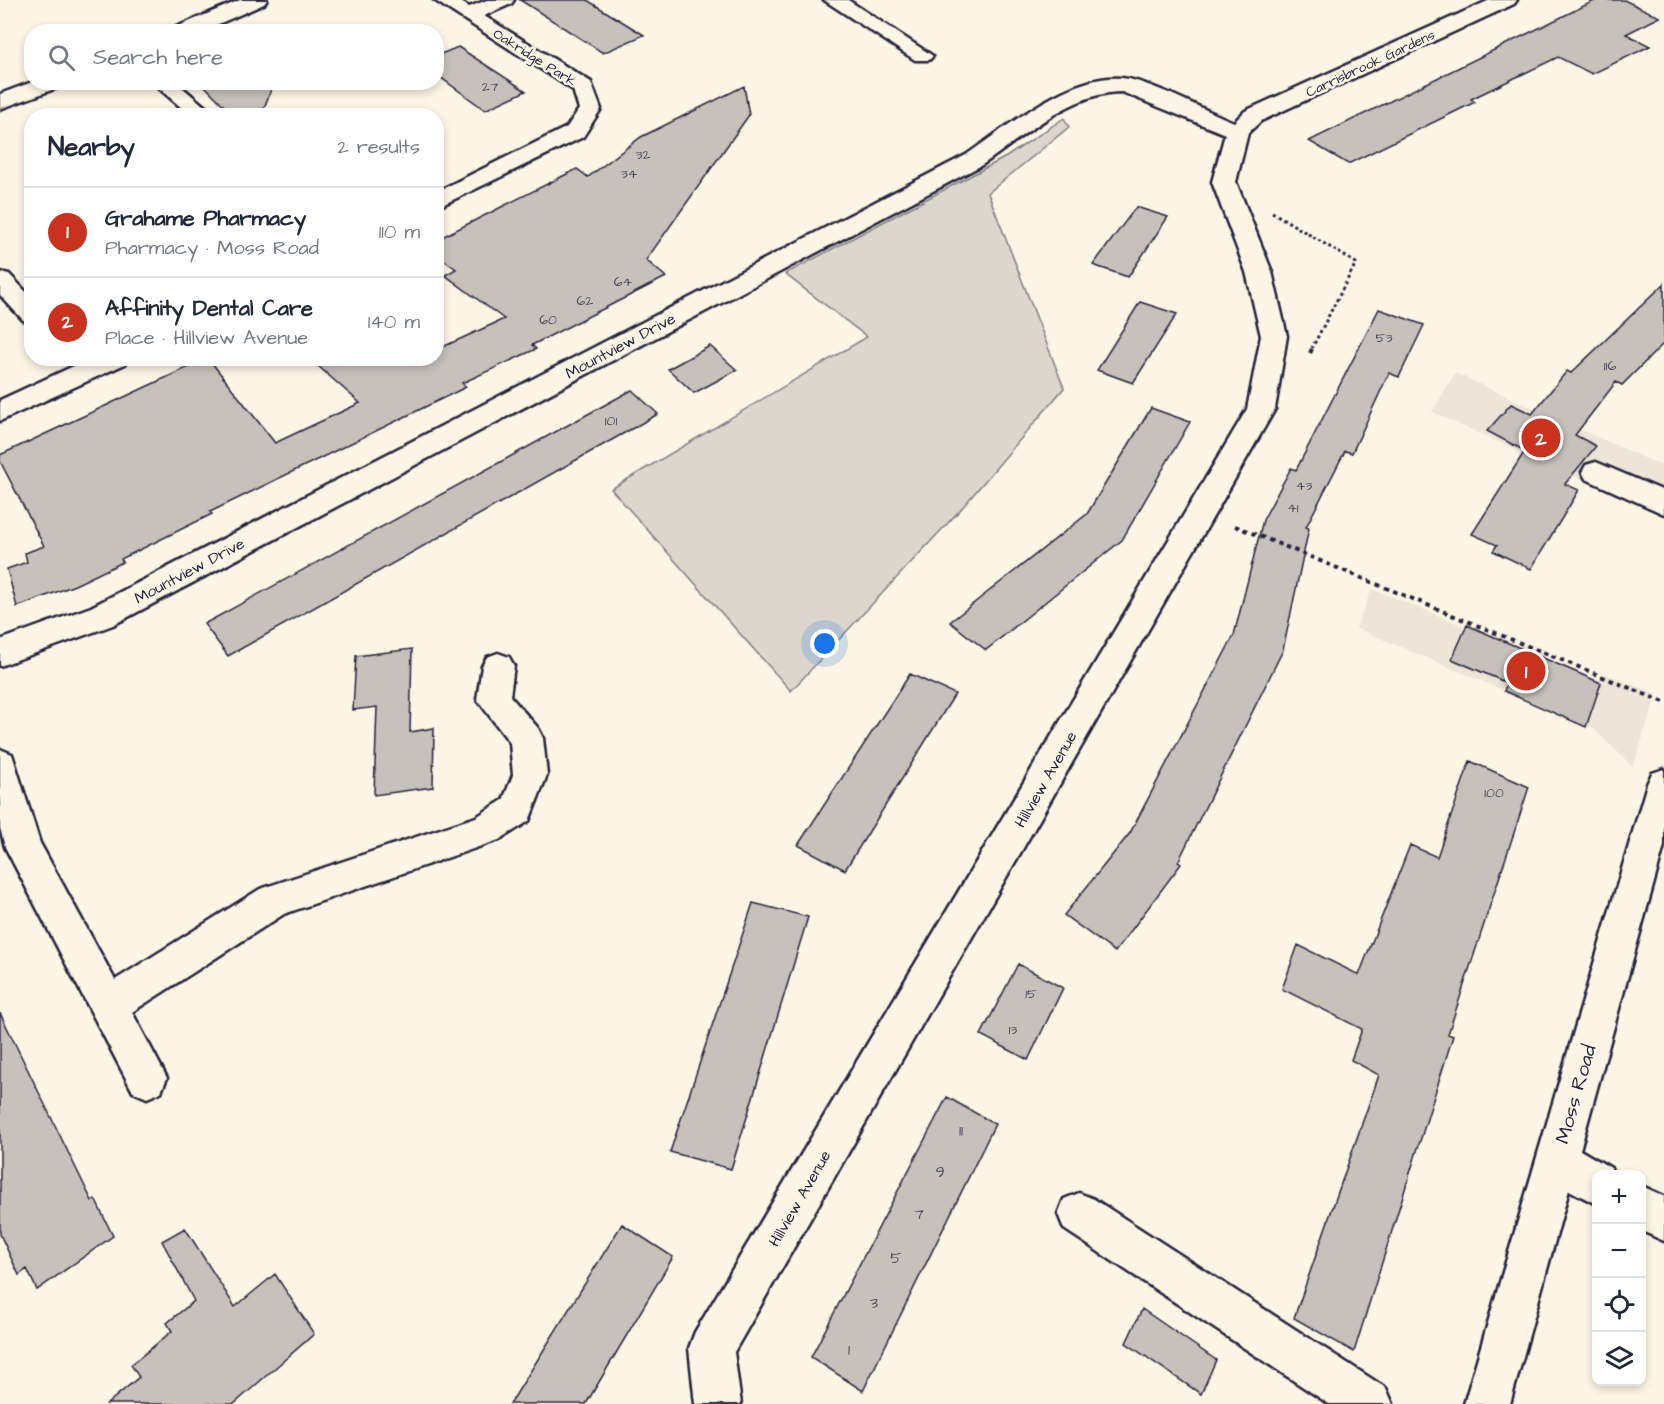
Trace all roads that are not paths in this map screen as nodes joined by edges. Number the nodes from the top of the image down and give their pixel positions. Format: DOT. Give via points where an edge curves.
graph roads {
  1 [pos="257,0"];
  2 [pos="444,0"];
  3 [pos="504,0"];
  4 [pos="834,0"];
  5 [pos="1507,0"];
  6 [pos="468,15"];
  7 [pos="200,24"];
  8 [pos="922,56"];
  9 [pos="31,90"];
  10 [pos="172,90"];
  11 [pos="0,102"];
  12 [pos="196,108"];
  13 [pos="1237,131"];
  14 [pos="444,197"];
  15 [pos="0,280"];
  16 [pos="24,306"];
  17 [pos="78,366"];
  18 [pos="0,411"];
  19 [pos="1596,472"];
  20 [pos="1664,503"];
  21 [pos="0,653"];
  22 [pos="498,666"];
  23 [pos="0,764"];
  24 [pos="1664,784"];
  25 [pos="109,1005"];
  26 [pos="147,1078"];
  27 [pos="1556,1159"];
  28 [pos="1592,1181"];
  29 [pos="1646,1211"];
  30 [pos="1078,1214"];
  31 [pos="1664,1220"];
  32 [pos="718,1404"];
  33 [pos="1370,1404"];
  34 [pos="1487,1404"];
  1 -- 7 [label="street"];
  2 -- 6 [label="street"];
  3 -- 6 [label="street, Oakridge Park"];
  4 -- 8 [label="street"];
  5 -- 13 [label="street, Carrisbrook Gardens" via="1253,116"];
  6 -- 14 [label="street, Oakridge Park" via="583,87 590,109 575,132"];
  9 -- 11 [label="street"];
  10 -- 12 [label="street"];
  13 -- 21 [label="street, Mountview Drive" via="1125,85 1102,85 1060,102 974,160 113,610"];
  13 -- 32 [label="street, Hillview Avenue" via="1224,182 1259,272 1274,336 1261,409 711,1348"];
  15 -- 16 [label="street"];
  17 -- 18 [label="street"];
  19 -- 20 [label="street"];
  22 -- 25 [label="street" via="494,699 526,738 530,775 517,810 487,829 273,901"];
  23 -- 25 [label="street" via="23,847"];
  24 -- 27 [label="street, Moss Road"];
  25 -- 26 [label="street"];
  27 -- 28 [label="street"];
  27 -- 34 [label="street, Moss Road"];
  29 -- 31 [label="street"];
  30 -- 33 [label="street"];
}
